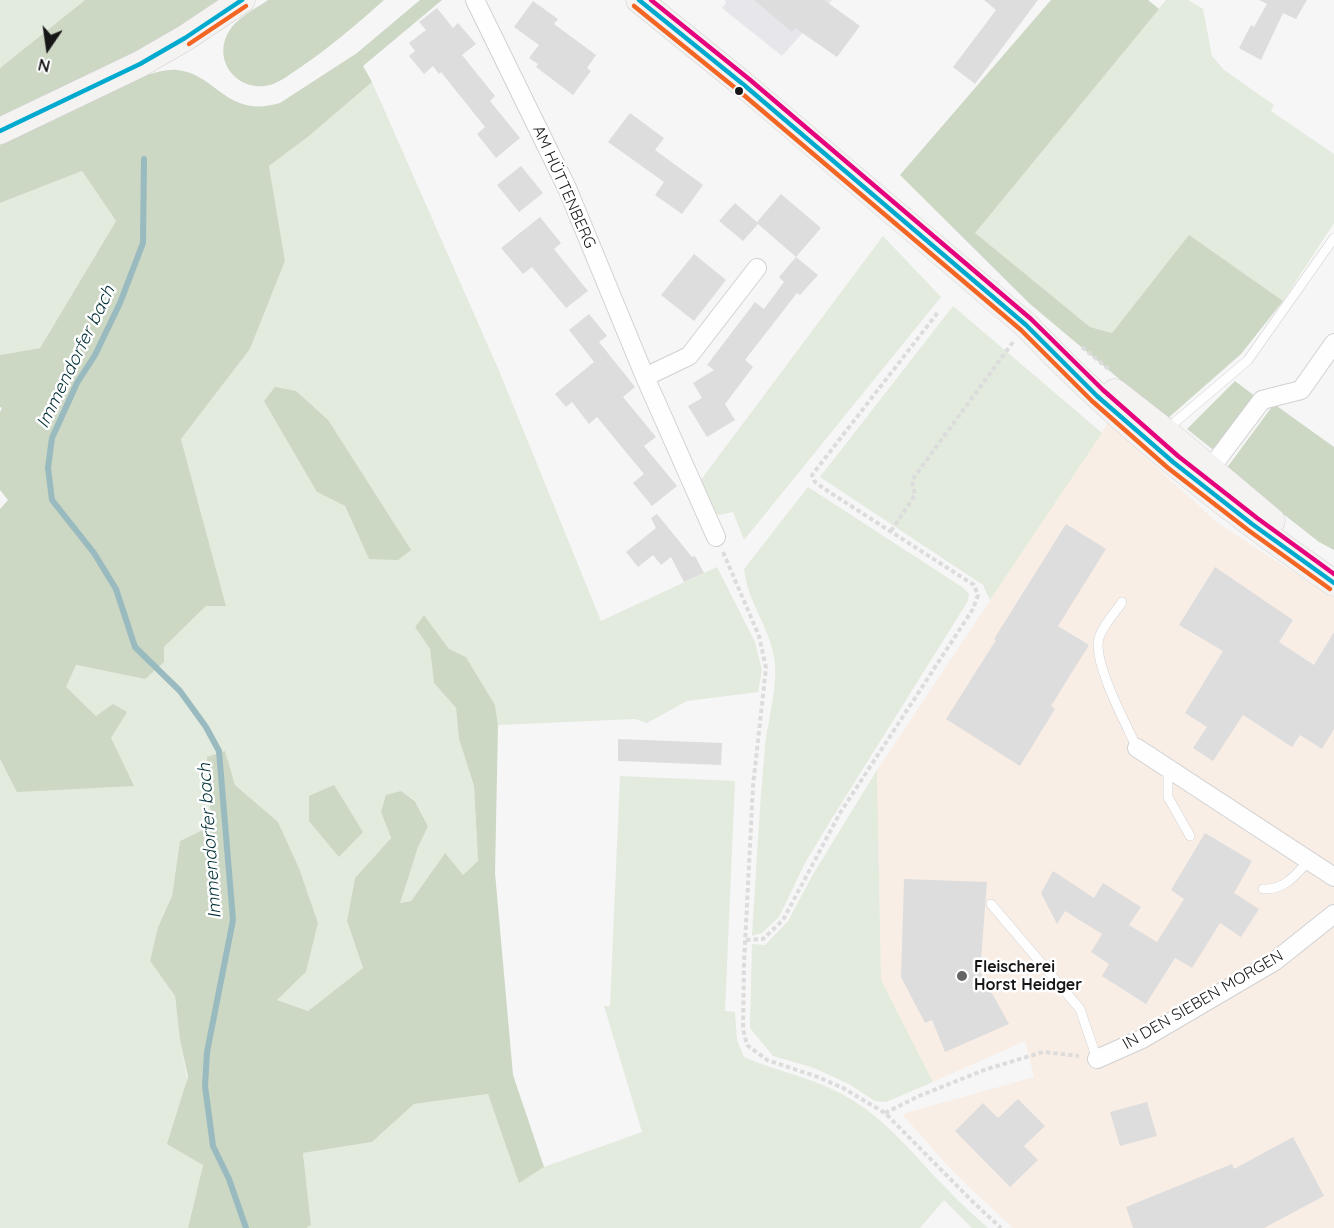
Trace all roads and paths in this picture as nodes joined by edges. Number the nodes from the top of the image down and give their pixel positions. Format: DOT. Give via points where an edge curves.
graph roads {
  1 [pos="242,0"];
  2 [pos="475,0"];
  3 [pos="639,0"];
  4 [pos="0,131"];
  5 [pos="1334,238"];
  6 [pos="757,268"];
  7 [pos="939,311"];
  8 [pos="1026,325"];
  9 [pos="1334,343"];
  10 [pos="645,377"];
  11 [pos="1165,431"];
  12 [pos="1204,476"];
  13 [pos="891,531"];
  14 [pos="716,537"];
  15 [pos="1334,567"];
  16 [pos="1334,583"];
  17 [pos="1122,602"];
  18 [pos="1137,748"];
  19 [pos="1168,769"];
  20 [pos="1190,836"];
  21 [pos="1308,861"];
  22 [pos="1334,877"];
  23 [pos="1263,889"];
  24 [pos="991,904"];
  25 [pos="1334,914"];
  26 [pos="746,940"];
  27 [pos="1097,1059"];
  28 [pos="885,1113"];
  29 [pos="1001,1228"];
  1 -- 4 [label="main road" via="148,60"];
  2 -- 10 [label="street, AM HÜTTENBERG" via="567,188"];
  3 -- 8 [label="main road" via="744,84"];
  5 -- 11 [label="lane" via="1248,360"];
  6 -- 10 [label="street" via="689,356"];
  7 -- 13 [label="path" via="812,475 815,482"];
  8 -- 11 [label="main road" via="1060,347"];
  8 -- 12 [label="main road" via="1131,426"];
  8 -- 13 [label="path" via="912,480 915,495"];
  9 -- 12 [label="street" via="1301,390 1262,400"];
  10 -- 14 [label="street, AM HÜTTENBERG"];
  11 -- 12 [label="main road"];
  12 -- 15 [label="main road"];
  12 -- 16 [label="main road"];
  13 -- 26 [label="path" via="974,585 976,602 840,813 783,920 763,939"];
  14 -- 26 [label="path" via="759,636 766,668 753,786"];
  17 -- 18 [label="lane" via="1102,631 1098,656"];
  18 -- 19 [label="street"];
  19 -- 20 [label="lane" via="1168,798"];
  19 -- 21 [label="street"];
  21 -- 22 [label="street"];
  21 -- 23 [label="lane" via="1288,882"];
  24 -- 27 [label="lane" via="1080,1009"];
  25 -- 27 [label="street, IN DEN SIEBEN MORGEN" via="1275,961 1142,1039"];
  26 -- 28 [label="path" via="743,1029 747,1045 767,1060 843,1088"];
  27 -- 28 [label="path" via="1043,1052 984,1070"];
  28 -- 29 [label="path"];
}
